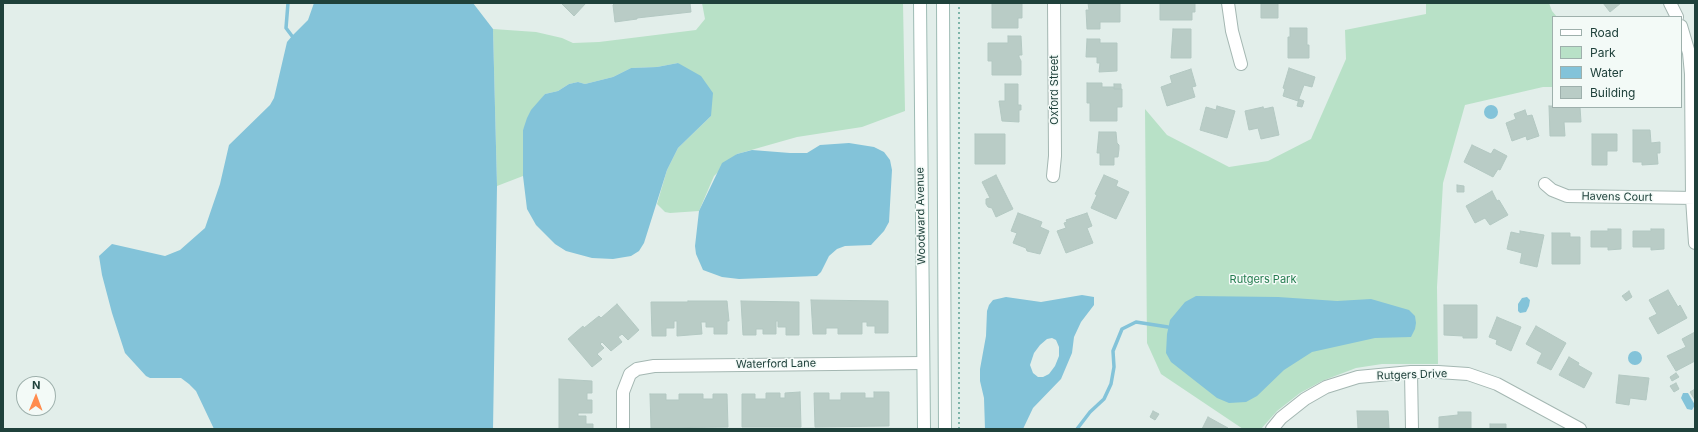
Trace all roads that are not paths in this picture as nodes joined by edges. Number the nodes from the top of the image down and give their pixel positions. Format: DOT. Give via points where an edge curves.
graph roads {
  1 [pos="920,3"];
  2 [pos="943,3"];
  3 [pos="1054,3"];
  4 [pos="1228,3"];
  5 [pos="1670,3"];
  6 [pos="1676,16"];
  7 [pos="1682,29"];
  8 [pos="1241,64"];
  9 [pos="1053,176"];
  10 [pos="1545,184"];
  11 [pos="1693,198"];
  12 [pos="1695,243"];
  13 [pos="923,363"];
  14 [pos="1411,372"];
  15 [pos="623,429"];
  16 [pos="924,429"];
  17 [pos="945,429"];
  18 [pos="1272,429"];
  19 [pos="1412,429"];
  20 [pos="1580,429"];
  1 -- 13 [label="street, Woodward Avenue"];
  2 -- 17 [label="street"];
  3 -- 9 [label="street, Oxford Street"];
  4 -- 8 [label="street"];
  5 -- 6 [label="street"];
  7 -- 11 [label="street" via="1689,53 1691,74"];
  10 -- 11 [label="street, Havens Court" via="1567,196"];
  11 -- 12 [label="street"];
  13 -- 15 [label="street, Waterford Lane" via="654,366 637,369 630,374 623,392"];
  13 -- 16 [label="street, Woodward Avenue"];
  14 -- 18 [label="street, Rutgers Drive" via="1358,377 1326,387 1305,399 1281,418"];
  14 -- 19 [label="street"];
  14 -- 20 [label="street, Rutgers Drive" via="1468,374 1497,384"];
}
